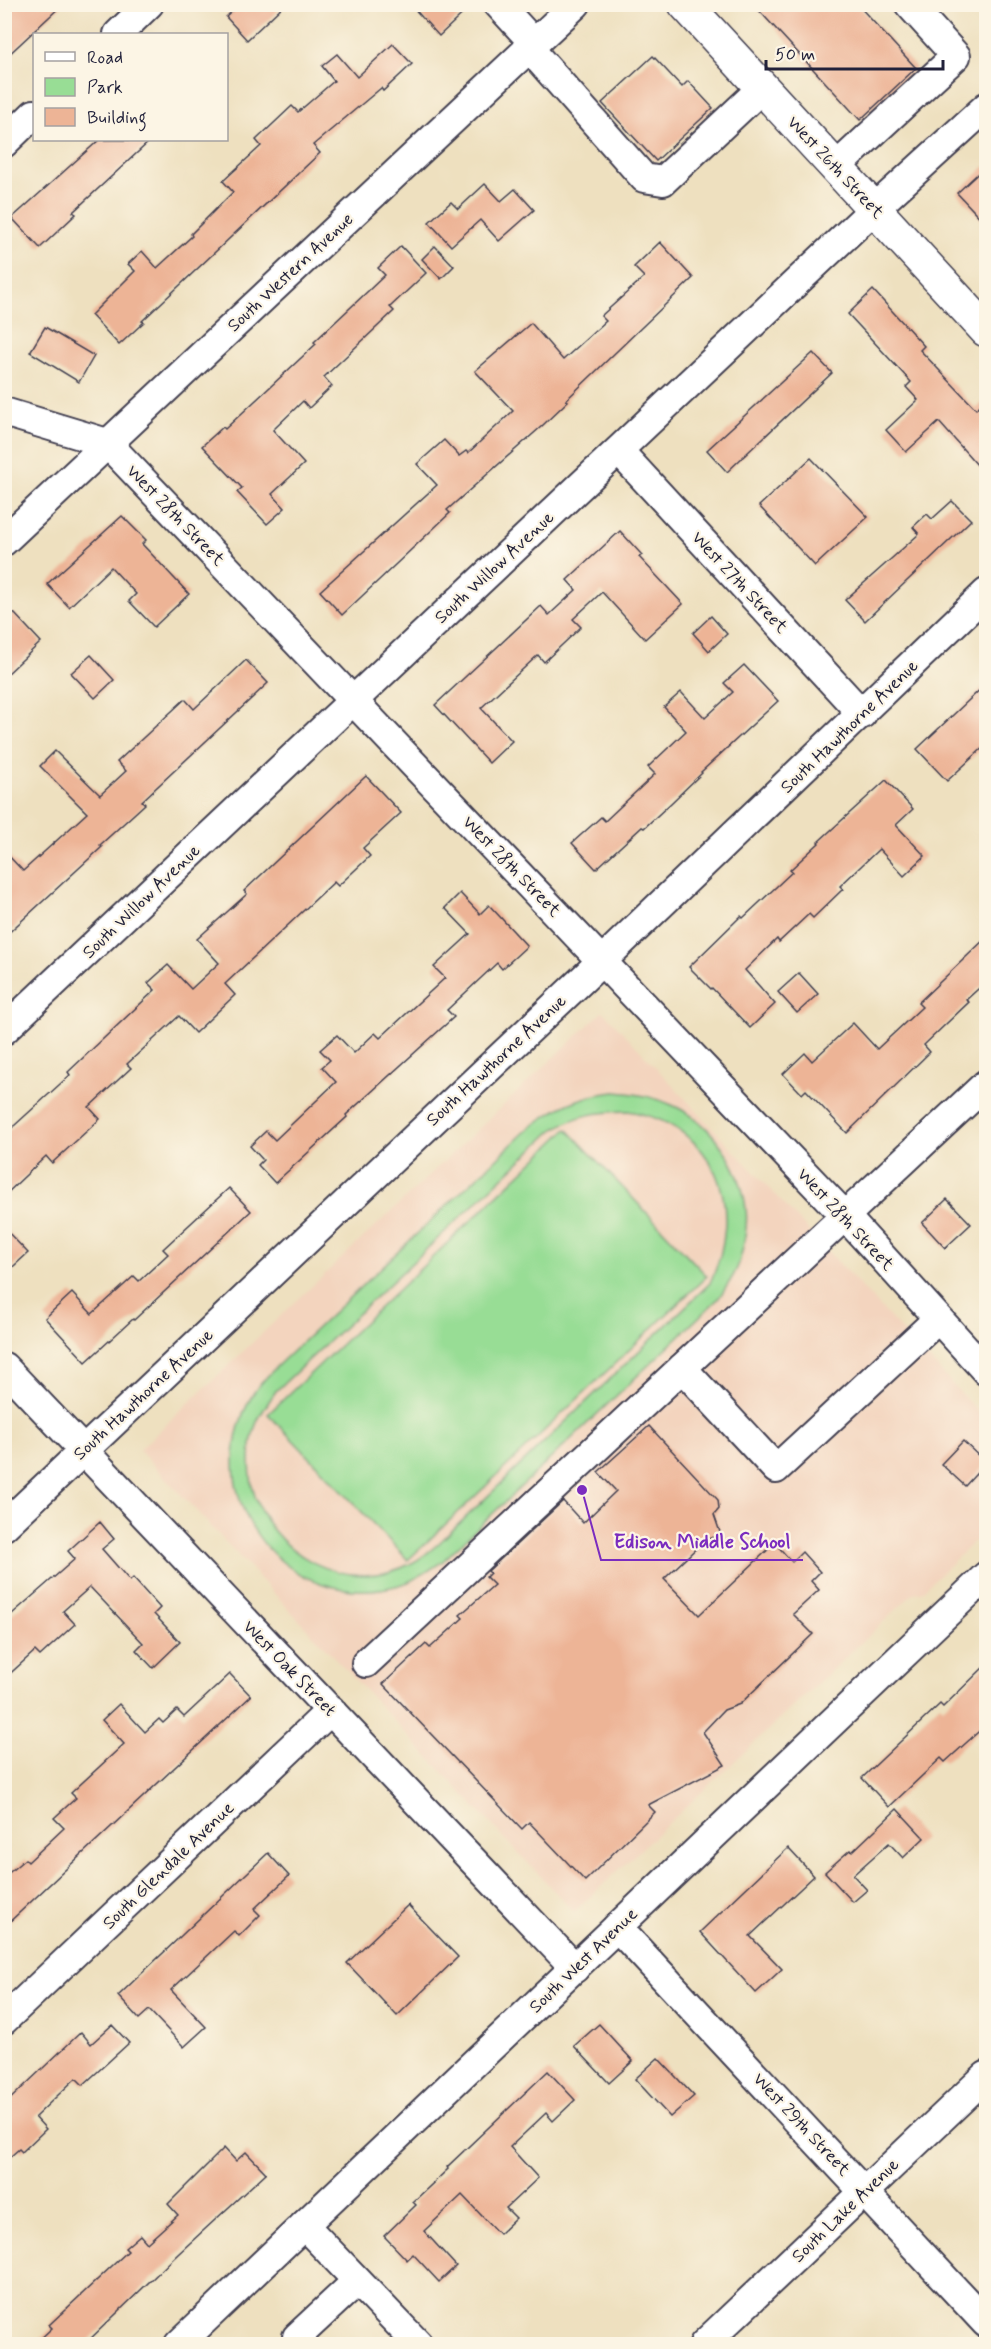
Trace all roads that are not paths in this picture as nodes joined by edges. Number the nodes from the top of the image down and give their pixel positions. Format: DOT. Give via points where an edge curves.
graph roads {
  1 [pos="149,4"];
  2 [pos="576,4"];
  3 [pos="685,4"];
  4 [pos="909,4"];
  5 [pos="504,6"];
  6 [pos="119,33"];
  7 [pos="532,46"];
  8 [pos="762,88"];
  9 [pos="987,107"];
  10 [pos="33,115"];
  11 [pos="4,143"];
  12 [pos="836,167"];
  13 [pos="874,208"];
  14 [pos="987,330"];
  15 [pos="4,412"];
  16 [pos="107,443"];
  17 [pos="619,451"];
  18 [pos="4,541"];
  19 [pos="987,593"];
  20 [pos="353,699"];
  21 [pos="862,714"];
  22 [pos="602,960"];
  23 [pos="4,1030"];
  24 [pos="987,1084"];
  25 [pos="845,1216"];
  26 [pos="938,1318"];
  27 [pos="4,1367"];
  28 [pos="682,1368"];
  29 [pos="987,1371"];
  30 [pos="83,1450"];
  31 [pos="4,1526"];
  32 [pos="985,1581"];
  33 [pos="366,1663"];
  34 [pos="331,1710"];
  35 [pos="617,1927"];
  36 [pos="575,1968"];
  37 [pos="4,2020"];
  38 [pos="987,2076"];
  39 [pos="865,2191"];
  40 [pos="304,2225"];
  41 [pos="357,2281"];
  42 [pos="987,2323"];
  43 [pos="179,2344"];
  44 [pos="297,2344"];
  45 [pos="418,2344"];
  46 [pos="704,2344"];
  1 -- 6 [label="street"];
  2 -- 7 [label="street, South Western Avenue"];
  3 -- 8 [label="main road, West 26th Street"];
  4 -- 12 [label="street" via="956,56"];
  5 -- 7 [label="street"];
  7 -- 8 [label="street" via="644,178 663,181"];
  7 -- 16 [label="street, South Western Avenue"];
  8 -- 12 [label="main road, West 26th Street"];
  9 -- 13 [label="street, South Willow Avenue"];
  10 -- 11 [label="street"];
  12 -- 13 [label="main road, West 26th Street"];
  13 -- 14 [label="main road, West 26th Street"];
  13 -- 17 [label="street, South Willow Avenue"];
  15 -- 16 [label="street, West 28th Street"];
  16 -- 18 [label="street, South Western Avenue"];
  16 -- 20 [label="street, West 28th Street"];
  17 -- 20 [label="street, South Willow Avenue"];
  17 -- 21 [label="street, West 27th Street"];
  19 -- 21 [label="street, South Hawthorne Avenue"];
  20 -- 22 [label="street, West 28th Street"];
  20 -- 23 [label="street, South Willow Avenue"];
  21 -- 22 [label="street, South Hawthorne Avenue"];
  22 -- 25 [label="street, West 28th Street"];
  22 -- 30 [label="street, South Hawthorne Avenue"];
  24 -- 25 [label="street"];
  25 -- 26 [label="street, West 28th Street"];
  25 -- 28 [label="street"];
  26 -- 28 [label="street" via="776,1469"];
  26 -- 29 [label="street, West 28th Street"];
  27 -- 30 [label="street, West Oak Street"];
  28 -- 33 [label="street"];
  30 -- 31 [label="street, South Hawthorne Avenue"];
  30 -- 34 [label="street, West Oak Street"];
  32 -- 35 [label="street, South West Avenue"];
  34 -- 36 [label="street, West Oak Street"];
  34 -- 37 [label="street, South Glendale Avenue"];
  35 -- 36 [label="street, South West Avenue"];
  35 -- 39 [label="street, West 29th Street"];
  36 -- 40 [label="street, South West Avenue"];
  38 -- 39 [label="street, South Lake Avenue"];
  39 -- 42 [label="street, West 29th Street"];
  39 -- 46 [label="street, South Lake Avenue"];
  40 -- 41 [label="street"];
  40 -- 43 [label="street, South West Avenue"];
  41 -- 44 [label="street" via="297,2337"];
  41 -- 45 [label="street"];
}
